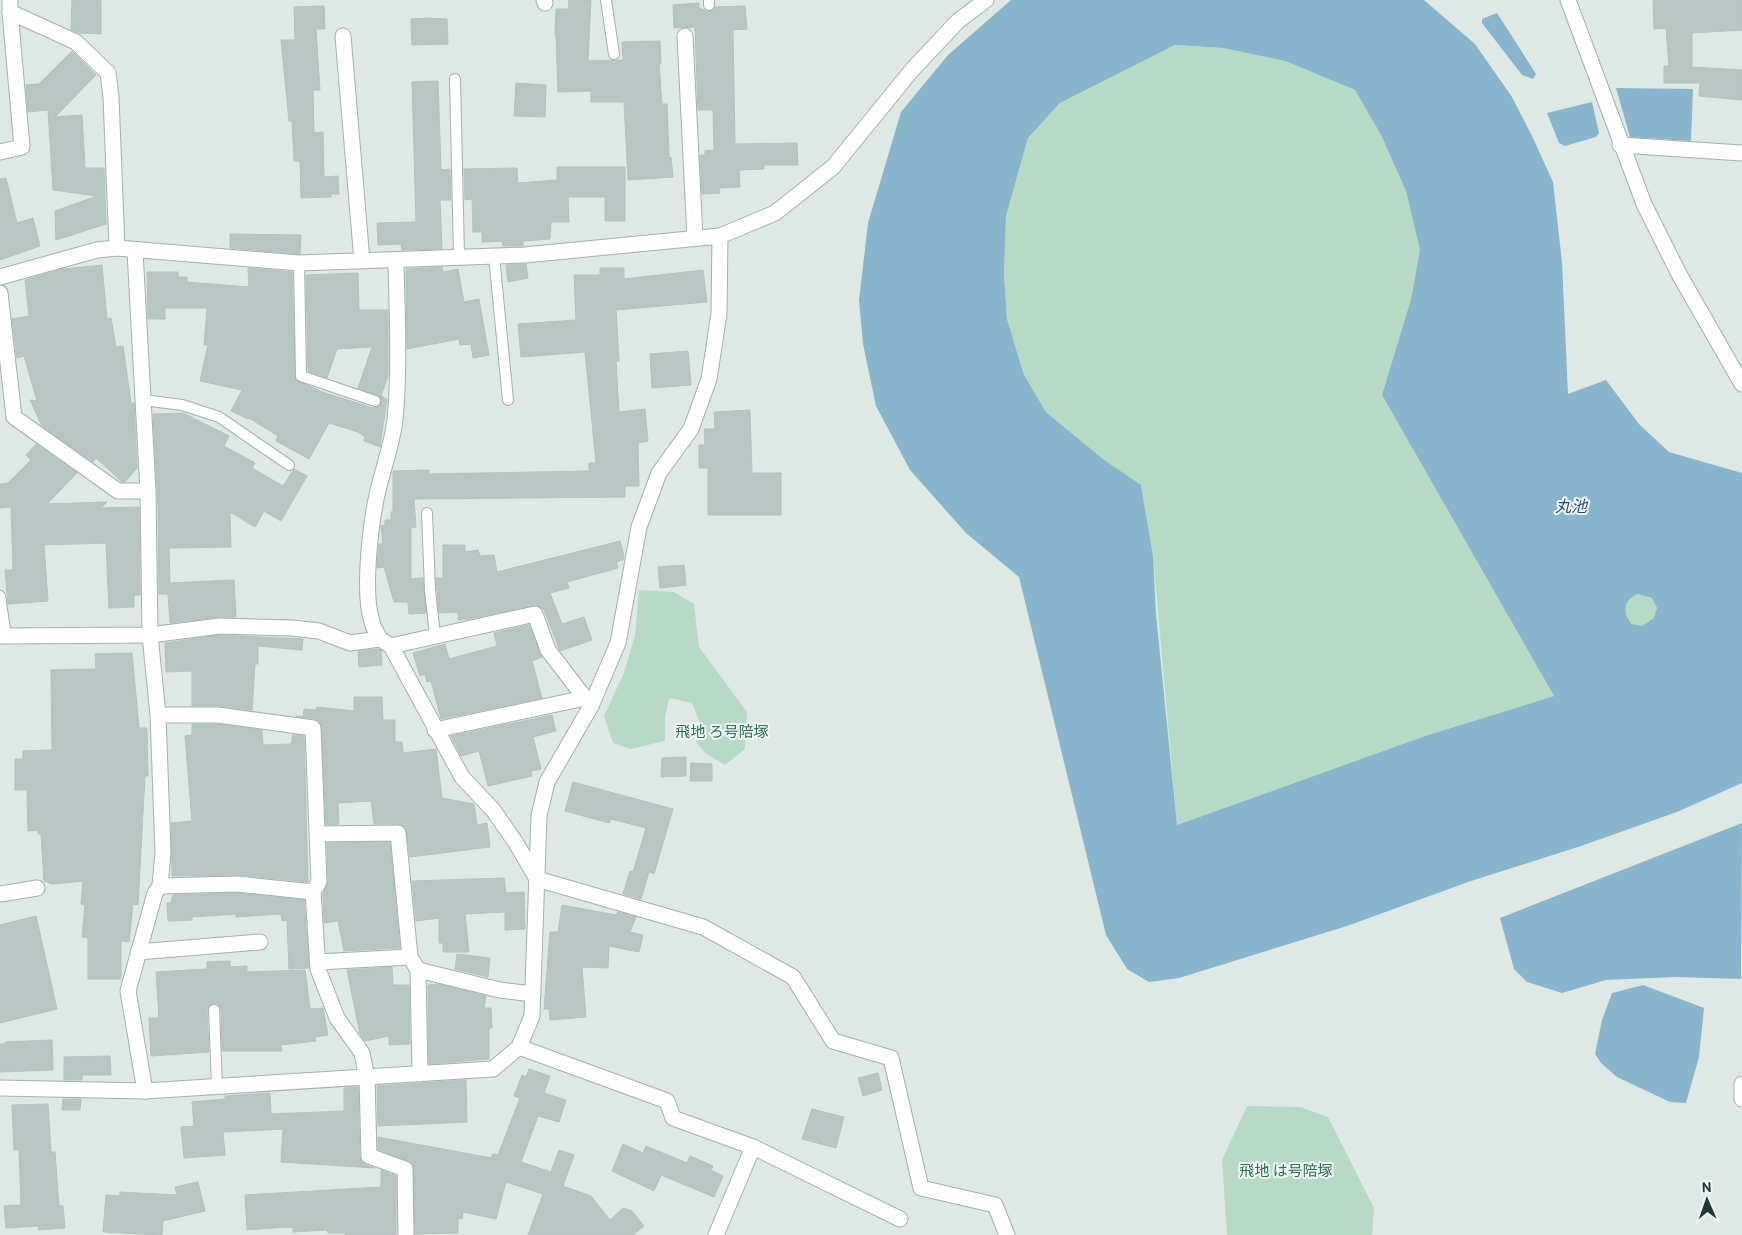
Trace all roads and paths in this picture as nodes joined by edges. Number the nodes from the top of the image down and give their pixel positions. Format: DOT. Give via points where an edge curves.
graph roads {
  1 [pos="606,0"];
  2 [pos="986,0"];
  3 [pos="1568,0"];
  4 [pos="10,6"];
  5 [pos="343,36"];
  6 [pos="685,36"];
  7 [pos="614,54"];
  8 [pos="455,79"];
  9 [pos="1620,145"];
  10 [pos="0,152"];
  11 [pos="1742,153"];
  12 [pos="720,236"];
  13 [pos="695,238"];
  14 [pos="117,248"];
  15 [pos="135,251"];
  16 [pos="459,256"];
  17 [pos="494,256"];
  18 [pos="396,260"];
  19 [pos="362,261"];
  20 [pos="299,263"];
  21 [pos="0,276"];
  22 [pos="0,293"];
  23 [pos="1742,384"];
  24 [pos="143,400"];
  25 [pos="508,400"];
  26 [pos="376,401"];
  27 [pos="289,465"];
  28 [pos="148,491"];
  29 [pos="427,514"];
  30 [pos="0,596"];
  31 [pos="150,635"];
  32 [pos="3,636"];
  33 [pos="435,636"];
  34 [pos="386,643"];
  35 [pos="588,702"];
  36 [pos="158,715"];
  37 [pos="435,730"];
  38 [pos="318,834"];
  39 [pos="537,879"];
  40 [pos="160,886"];
  41 [pos="37,888"];
  42 [pos="313,892"];
  43 [pos="0,894"];
  44 [pos="260,942"];
  45 [pos="138,952"];
  46 [pos="318,962"];
  47 [pos="414,963"];
  48 [pos="533,994"];
  49 [pos="214,1010"];
  50 [pos="519,1047"];
  51 [pos="420,1074"];
  52 [pos="367,1078"];
  53 [pos="1742,1084"];
  54 [pos="216,1087"];
  55 [pos="0,1088"];
  56 [pos="145,1091"];
  57 [pos="1742,1099"];
  58 [pos="753,1147"];
  59 [pos="900,1219"];
  60 [pos="406,1235"];
  61 [pos="716,1235"];
  62 [pos="1007,1235"];
  1 -- 7 [label="lane"];
  2 -- 12 [label="street" via="958,21 912,70 832,166 775,212"];
  3 -- 9 [label="street"];
  4 -- 10 [label="street" via="22,147"];
  4 -- 14 [label="street" via="76,42 108,73"];
  5 -- 19 [label="street"];
  6 -- 13 [label="street"];
  8 -- 16 [label="lane"];
  9 -- 11 [label="street"];
  9 -- 23 [label="street" via="1644,204 1679,274"];
  12 -- 13 [label="street"];
  12 -- 35 [label="street" via="719,314 709,379 691,429 659,473 640,527 618,643"];
  13 -- 17 [label="street"];
  14 -- 15 [label="street"];
  14 -- 21 [label="street" via="97,250"];
  15 -- 20 [label="street"];
  15 -- 24 [label="street"];
  16 -- 17 [label="street"];
  16 -- 18 [label="street"];
  17 -- 25 [label="lane"];
  18 -- 19 [label="street"];
  18 -- 34 [label="street" via="398,347 395,418 392,443 378,490 368,557 371,622"];
  19 -- 20 [label="street"];
  20 -- 26 [label="lane" via="301,376"];
  22 -- 28 [label="street" via="14,417 118,491"];
  24 -- 27 [label="lane" via="182,405 218,417"];
  24 -- 28 [label="street"];
  28 -- 31 [label="street"];
  29 -- 33 [label="lane"];
  30 -- 32 [label="lane"];
  31 -- 32 [label="street"];
  31 -- 34 [label="street" via="220,626 292,628 320,631 350,643"];
  31 -- 36 [label="street"];
  33 -- 34 [label="street"];
  33 -- 35 [label="street" via="536,614 548,650"];
  34 -- 37 [label="street" via="417,690"];
  35 -- 37 [label="street"];
  35 -- 39 [label="street" via="546,782 538,816"];
  36 -- 38 [label="street" via="218,714 313,728"];
  36 -- 40 [label="street" via="163,852"];
  37 -- 39 [label="street" via="462,776 493,810"];
  38 -- 42 [label="street" via="319,882"];
  38 -- 47 [label="street" via="398,832"];
  39 -- 48 [label="street"];
  39 -- 62 [label="street" via="703,927 793,977 833,1041 891,1058 921,1188 995,1205"];
  40 -- 42 [label="street" via="237,884"];
  40 -- 45 [label="street" via="155,893"];
  41 -- 43 [label="street"];
  42 -- 46 [label="street"];
  44 -- 45 [label="street"];
  45 -- 56 [label="street" via="128,991"];
  46 -- 47 [label="street"];
  46 -- 52 [label="street" via="337,1018 362,1053"];
  47 -- 48 [label="street" via="500,990"];
  47 -- 51 [label="street"];
  48 -- 50 [label="street" via="532,1016"];
  49 -- 54 [label="lane"];
  50 -- 51 [label="street" via="493,1070"];
  50 -- 58 [label="street" via="667,1101 673,1118"];
  51 -- 52 [label="street"];
  52 -- 54 [label="street"];
  52 -- 60 [label="street" via="369,1156 405,1168"];
  53 -- 57 [label="street"];
  54 -- 56 [label="street"];
  55 -- 56 [label="street"];
  58 -- 59 [label="street"];
  58 -- 61 [label="street"];
}
